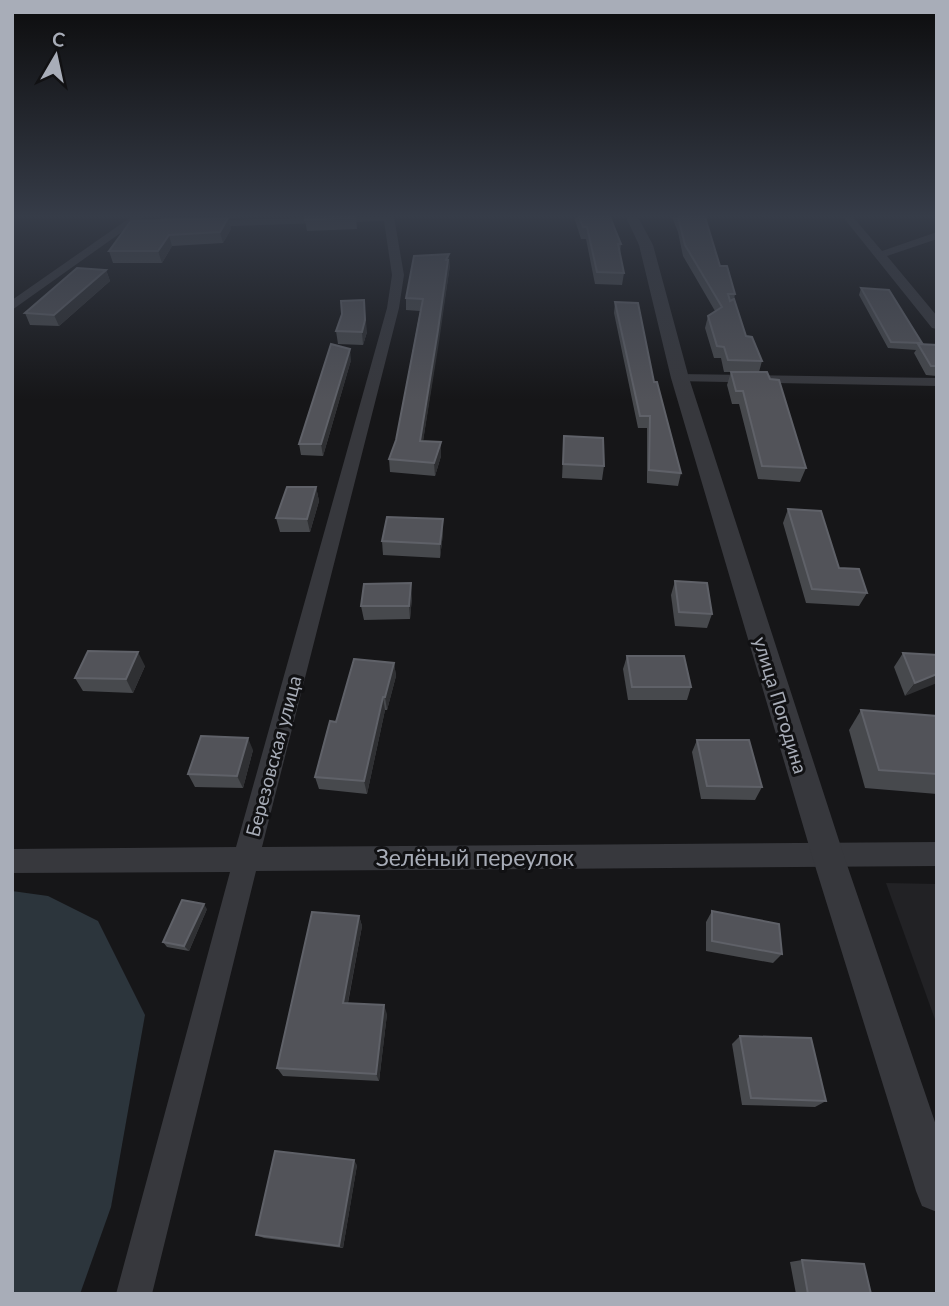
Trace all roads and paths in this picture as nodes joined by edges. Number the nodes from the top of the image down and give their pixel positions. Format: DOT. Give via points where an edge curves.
graph roads {
  1 [pos="51,278"];
  2 [pos="398,278"];
  3 [pos="654,278"];
  4 [pos="898,278"];
  5 [pos="12,306"];
  6 [pos="937,325"];
  7 [pos="680,378"];
  8 [pos="937,382"];
  9 [pos="937,853"];
  10 [pos="828,856"];
  11 [pos="246,859"];
  12 [pos="12,861"];
  13 [pos="937,1191"];
  14 [pos="134,1294"];
  1 -- 5 [label="street"];
  2 -- 11 [label="street, Березовская улица"];
  3 -- 7 [label="street, улица Погодина"];
  4 -- 6 [label="street"];
  7 -- 8 [label="street"];
  7 -- 10 [label="street, улица Погодина"];
  9 -- 10 [label="street, Зелёный переулок"];
  10 -- 11 [label="street, Зелёный переулок"];
  10 -- 13 [label="street, улица Погодина"];
  11 -- 12 [label="street, Зелёный переулок"];
  11 -- 14 [label="street, Березовская улица"];
}
